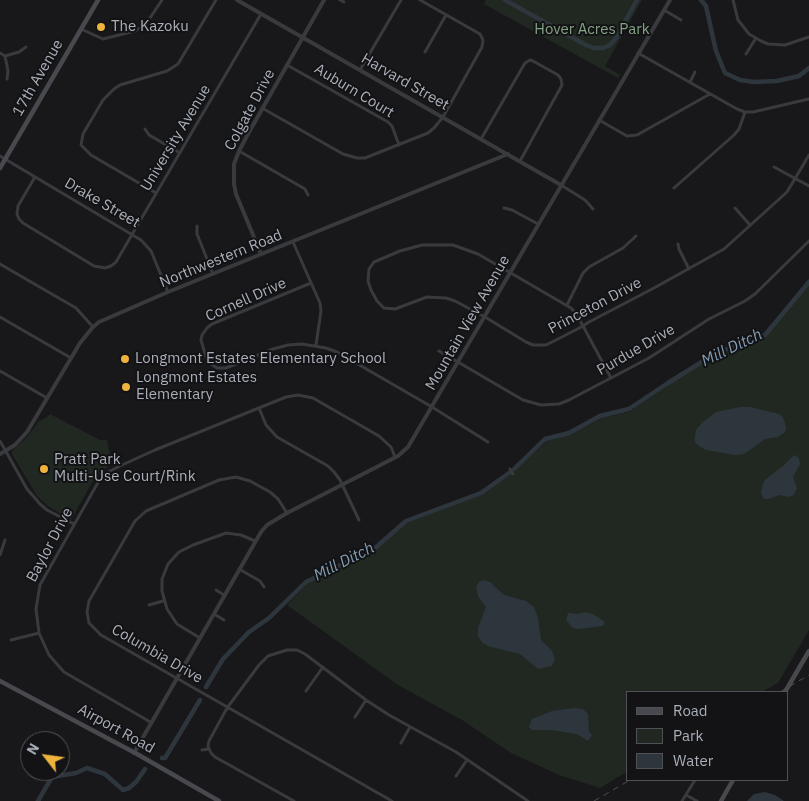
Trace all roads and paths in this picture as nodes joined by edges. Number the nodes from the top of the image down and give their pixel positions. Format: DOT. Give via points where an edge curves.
graph roads {
  1 [pos="98,0"];
  2 [pos="162,0"];
  3 [pos="216,0"];
  4 [pos="237,0"];
  5 [pos="324,0"];
  6 [pos="401,0"];
  7 [pos="420,0"];
  8 [pos="670,0"];
  9 [pos="733,0"];
  10 [pos="664,10"];
  11 [pos="261,14"];
  12 [pos="446,15"];
  13 [pos="681,20"];
  14 [pos="81,29"];
  15 [pos="303,37"];
  16 [pos="809,37"];
  17 [pos="756,38"];
  18 [pos="26,47"];
  19 [pos="425,52"];
  20 [pos="0,53"];
  21 [pos="638,53"];
  22 [pos="746,54"];
  23 [pos="5,56"];
  24 [pos="287,65"];
  25 [pos="360,70"];
  26 [pos="696,72"];
  27 [pos="7,79"];
  28 [pos="690,82"];
  29 [pos="710,94"];
  30 [pos="809,99"];
  31 [pos="262,108"];
  32 [pos="744,112"];
  33 [pos="443,117"];
  34 [pos="599,120"];
  35 [pos="145,129"];
  36 [pos="481,139"];
  37 [pos="399,145"];
  38 [pos="239,151"];
  39 [pos="180,153"];
  40 [pos="508,154"];
  41 [pos="809,154"];
  42 [pos="0,156"];
  43 [pos="5,159"];
  44 [pos="520,161"];
  45 [pos="774,167"];
  46 [pos="0,168"];
  47 [pos="34,177"];
  48 [pos="796,178"];
  49 [pos="561,185"];
  50 [pos="809,186"];
  51 [pos="674,188"];
  52 [pos="156,193"];
  53 [pos="308,195"];
  54 [pos="504,208"];
  55 [pos="735,208"];
  56 [pos="593,209"];
  57 [pos="538,224"];
  58 [pos="750,225"];
  59 [pos="197,226"];
  60 [pos="133,234"];
  61 [pos="636,236"];
  62 [pos="809,241"];
  63 [pos="293,242"];
  64 [pos="678,244"];
  65 [pos="261,254"];
  66 [pos="0,264"];
  67 [pos="689,269"];
  68 [pos="510,272"];
  69 [pos="213,274"];
  70 [pos="311,283"];
  71 [pos="168,292"];
  72 [pos="567,305"];
  73 [pos="0,317"];
  74 [pos="485,317"];
  75 [pos="93,326"];
  76 [pos="584,326"];
  77 [pos="316,345"];
  78 [pos="439,351"];
  79 [pos="71,358"];
  80 [pos="458,362"];
  81 [pos="0,371"];
  82 [pos="611,378"];
  83 [pos="47,398"];
  84 [pos="432,407"];
  85 [pos="259,408"];
  86 [pos="0,441"];
  87 [pos="488,442"];
  88 [pos="6,451"];
  89 [pos="0,454"];
  90 [pos="395,457"];
  91 [pos="510,469"];
  92 [pos="513,474"];
  93 [pos="342,485"];
  94 [pos="287,513"];
  95 [pos="359,520"];
  96 [pos="74,524"];
  97 [pos="5,540"];
  98 [pos="255,541"];
  99 [pos="0,555"];
  100 [pos="239,569"];
  101 [pos="264,587"];
  102 [pos="216,590"];
  103 [pos="224,595"];
  104 [pos="163,600"];
  105 [pos="149,605"];
  106 [pos="214,614"];
  107 [pos="224,620"];
  108 [pos="39,633"];
  109 [pos="200,638"];
  110 [pos="11,640"];
  111 [pos="809,651"];
  112 [pos="323,667"];
  113 [pos="177,679"];
  114 [pos="0,680"];
  115 [pos="306,691"];
  116 [pos="786,691"];
  117 [pos="366,700"];
  118 [pos="228,708"];
  119 [pos="354,717"];
  120 [pos="152,723"];
  121 [pos="410,727"];
  122 [pos="401,744"];
  123 [pos="208,749"];
  124 [pos="202,750"];
  125 [pos="134,753"];
  126 [pos="467,760"];
  127 [pos="456,776"];
  128 [pos="694,781"];
  129 [pos="732,781"];
  130 [pos="686,795"];
  131 [pos="523,800"];
  132 [pos="219,801"];
  133 [pos="294,801"];
  134 [pos="392,801"];
  135 [pos="528,801"];
  136 [pos="682,801"];
  137 [pos="697,801"];
  138 [pos="721,801"];
  1 -- 14 [label="main road, 17th Avenue"];
  2 -- 14 [label="street" via="146,24 135,31 102,39"];
  3 -- 52 [label="street" via="178,64 168,72 114,89 103,100 83,134 81,145 91,155"];
  4 -- 11 [label="street, Harvard Street"];
  5 -- 15 [label="street, Colgate Drive"];
  6 -- 25 [label="street"];
  7 -- 12 [label="street"];
  8 -- 10 [label="street, Mountain View Avenue"];
  9 -- 17 [label="street" via="738,20"];
  10 -- 13 [label="street"];
  10 -- 21 [label="street, Mountain View Avenue"];
  11 -- 15 [label="street, Harvard Street"];
  11 -- 39 [label="street, University Avenue"];
  12 -- 19 [label="street"];
  12 -- 33 [label="street" via="480,34 483,44"];
  14 -- 43 [label="main road, 17th Avenue"];
  15 -- 24 [label="street, Colgate Drive"];
  15 -- 25 [label="street, Harvard Street"];
  16 -- 17 [label="street" via="785,45 768,44"];
  17 -- 22 [label="street"];
  18 -- 23 [label="street"];
  20 -- 23 [label="street"];
  21 -- 28 [label="street"];
  21 -- 34 [label="street, Mountain View Avenue"];
  23 -- 27 [label="street"];
  24 -- 31 [label="street, Colgate Drive"];
  24 -- 37 [label="street, Auburn Court" via="388,122"];
  25 -- 33 [label="street, Harvard Street"];
  26 -- 28 [label="street"];
  28 -- 29 [label="street"];
  29 -- 32 [label="street"];
  29 -- 34 [label="street" via="637,135 627,136"];
  30 -- 32 [label="street"];
  31 -- 37 [label="street" via="349,156 365,158"];
  31 -- 38 [label="street, Colgate Drive"];
  32 -- 51 [label="street" via="739,130"];
  33 -- 36 [label="street, Harvard Street"];
  33 -- 37 [label="street" via="428,133"];
  34 -- 49 [label="street, Mountain View Avenue"];
  35 -- 39 [label="street" via="149,135"];
  36 -- 40 [label="street, Harvard Street"];
  36 -- 44 [label="street" via="524,63 533,61 558,75 562,85"];
  38 -- 53 [label="street" via="305,189"];
  38 -- 65 [label="street, Colgate Drive" via="234,164 236,194"];
  39 -- 52 [label="street, University Avenue"];
  40 -- 44 [label="street, Harvard Street"];
  40 -- 63 [label="street, Northwestern Road"];
  41 -- 48 [label="street, Princeton Drive"];
  42 -- 43 [label="street, Drake Street"];
  43 -- 46 [label="main road, 17th Avenue"];
  43 -- 47 [label="street, Drake Street"];
  44 -- 49 [label="street, Harvard Street"];
  45 -- 48 [label="street"];
  47 -- 60 [label="street, Drake Street"];
  47 -- 60 [label="street, University Avenue" via="18,206 19,219 94,266 105,268 116,262"];
  48 -- 50 [label="street"];
  48 -- 58 [label="street, Princeton Drive" via="787,192"];
  49 -- 56 [label="street"];
  49 -- 57 [label="street, Mountain View Avenue"];
  52 -- 60 [label="street, University Avenue"];
  54 -- 57 [label="street"];
  55 -- 58 [label="street"];
  57 -- 68 [label="street, Mountain View Avenue"];
  58 -- 67 [label="street, Princeton Drive" via="724,249"];
  59 -- 69 [label="street" via="197,234"];
  60 -- 71 [label="street, Drake Street" via="150,251"];
  61 -- 72 [label="street" via="583,273"];
  62 -- 82 [label="street, Purdue Drive" via="745,301"];
  63 -- 65 [label="street, Northwestern Road"];
  63 -- 70 [label="street"];
  64 -- 67 [label="street"];
  65 -- 69 [label="street, Northwestern Road"];
  66 -- 75 [label="street" via="76,308"];
  67 -- 76 [label="street, Princeton Drive"];
  68 -- 72 [label="street"];
  68 -- 74 [label="street, Mountain View Avenue"];
  68 -- 74 [label="street" via="464,248 438,244 400,251 374,262 369,269 371,290 384,308 395,309 436,296 455,300"];
  69 -- 71 [label="street, Northwestern Road"];
  70 -- 77 [label="street" via="321,311"];
  70 -- 77 [label="street, Cornell Drive" via="212,324 201,340 210,363 221,369 288,345"];
  71 -- 75 [label="street, Northwestern Road"];
  72 -- 76 [label="street"];
  73 -- 79 [label="street"];
  74 -- 76 [label="street, Princeton Drive" via="526,342 540,346"];
  74 -- 80 [label="street, Mountain View Avenue"];
  75 -- 79 [label="street, Northwestern Road"];
  76 -- 82 [label="street"];
  77 -- 84 [label="street, Cornell Drive" via="337,352"];
  78 -- 80 [label="street, Purdue Drive"];
  79 -- 83 [label="street, Northwestern Road"];
  80 -- 82 [label="street, Purdue Drive" via="522,400 541,406 569,400"];
  80 -- 84 [label="street, Mountain View Avenue"];
  81 -- 83 [label="street"];
  83 -- 88 [label="street, Northwestern Road" via="27,432"];
  84 -- 87 [label="street, Cornell Drive"];
  84 -- 90 [label="street, Mountain View Avenue" via="408,447"];
  85 -- 90 [label="street, Baylor Drive" via="290,396 313,398 382,439 391,447"];
  85 -- 93 [label="street" via="277,437 328,466"];
  85 -- 96 [label="street, Baylor Drive" via="106,473"];
  86 -- 88 [label="street"];
  88 -- 89 [label="street, Northwestern Road"];
  88 -- 96 [label="street" via="27,489 40,504"];
  90 -- 93 [label="street, Mountain View Avenue"];
  91 -- 92 [label="street"];
  93 -- 94 [label="street, Mountain View Avenue"];
  93 -- 95 [label="street"];
  94 -- 98 [label="street, Mountain View Avenue" via="260,532"];
  94 -- 113 [label="street, Columbia Drive" via="270,492 245,479 229,477 146,511 135,521 89,601 87,618 101,635"];
  96 -- 108 [label="street, Baylor Drive" via="40,585 36,609"];
  97 -- 99 [label="street"];
  98 -- 100 [label="street, Mountain View Avenue"];
  98 -- 104 [label="street" via="226,533 179,552 164,571"];
  100 -- 101 [label="street" via="260,581"];
  100 -- 103 [label="street, Mountain View Avenue"];
  102 -- 103 [label="street"];
  103 -- 106 [label="street, Mountain View Avenue"];
  104 -- 105 [label="street"];
  104 -- 109 [label="street" via="177,624"];
  106 -- 107 [label="street"];
  106 -- 109 [label="street, Mountain View Avenue"];
  108 -- 110 [label="street"];
  108 -- 120 [label="street, Baylor Drive" via="49,654 64,672"];
  109 -- 113 [label="street, Mountain View Avenue"];
  111 -- 116 [label="main road"];
  112 -- 115 [label="street"];
  112 -- 117 [label="street"];
  112 -- 118 [label="street" via="297,650 275,652 262,660"];
  113 -- 118 [label="street, Columbia Drive"];
  113 -- 120 [label="street, Mountain View Avenue"];
  114 -- 125 [label="main road, Airport Road"];
  117 -- 119 [label="street"];
  117 -- 121 [label="street"];
  118 -- 123 [label="street" via="209,740"];
  118 -- 134 [label="street, Columbia Drive"];
  120 -- 125 [label="street, Mountain View Avenue"];
  121 -- 122 [label="street"];
  121 -- 126 [label="street" via="441,742"];
  123 -- 124 [label="street"];
  123 -- 133 [label="street" via="215,757"];
  125 -- 132 [label="main road, Airport Road"];
  126 -- 127 [label="street"];
  126 -- 131 [label="street"];
  128 -- 130 [label="street"];
  129 -- 138 [label="main road"];
  130 -- 136 [label="street"];
  130 -- 137 [label="street"];
  131 -- 135 [label="street"];
}
